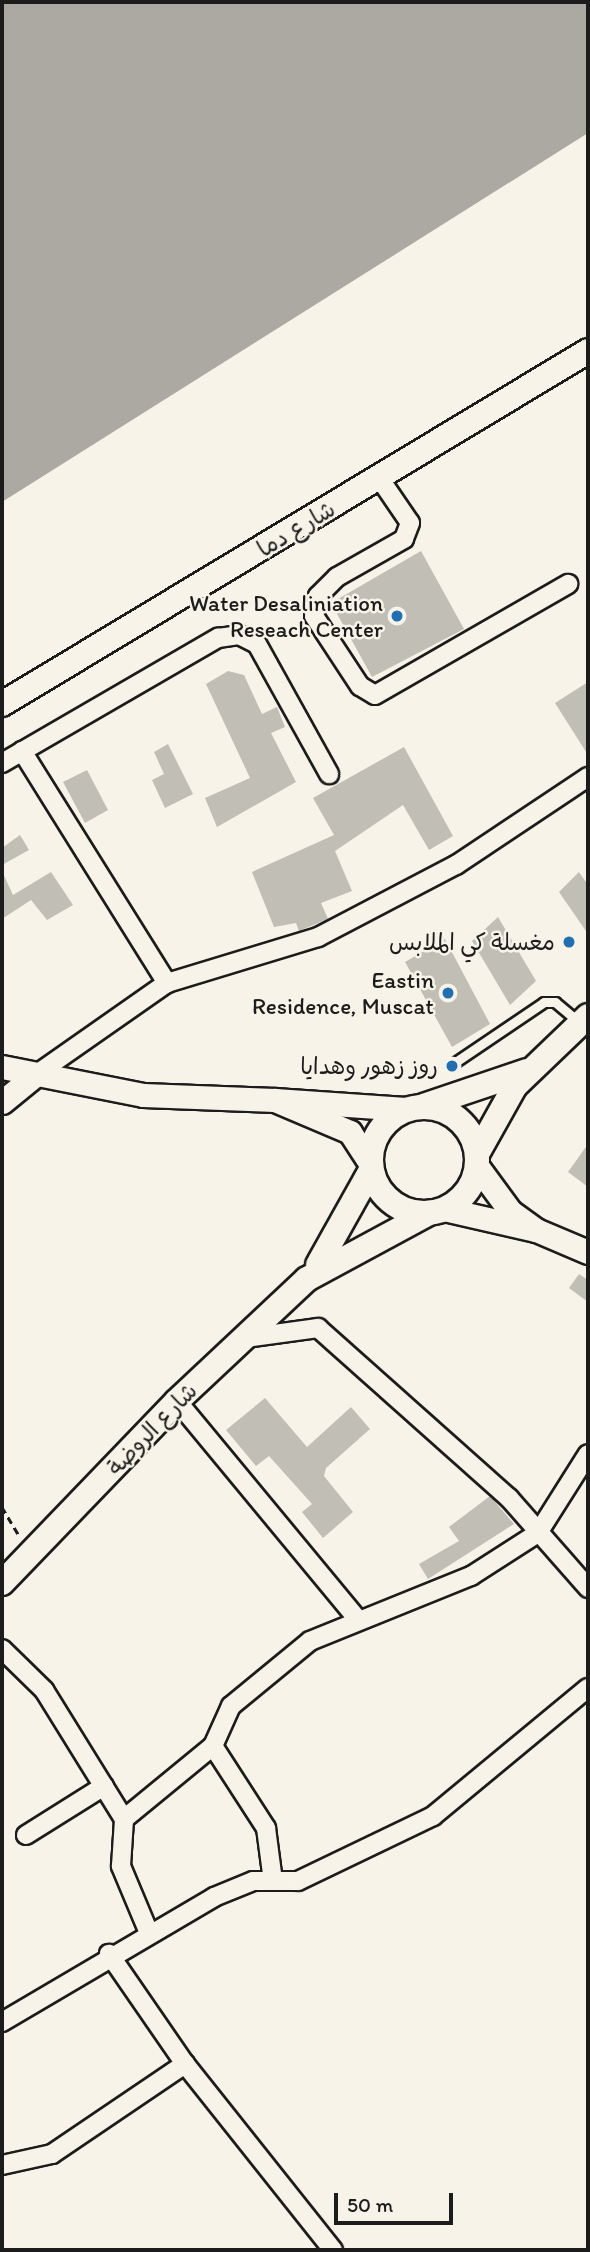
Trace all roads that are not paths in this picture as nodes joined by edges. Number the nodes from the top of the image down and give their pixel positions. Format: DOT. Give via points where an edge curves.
graph roads {
  1 [pos="588,351"];
  2 [pos="380,479"];
  3 [pos="568,584"];
  4 [pos="2,704"];
  5 [pos="22,751"];
  6 [pos="2,763"];
  7 [pos="329,774"];
  8 [pos="588,777"];
  9 [pos="167,983"];
  10 [pos="584,1019"];
  11 [pos="451,1065"];
  12 [pos="2,1067"];
  13 [pos="528,1071"];
  14 [pos="34,1076"];
  15 [pos="275,1100"];
  16 [pos="2,1102"];
  17 [pos="415,1107"];
  18 [pos="477,1160"];
  19 [pos="371,1166"];
  20 [pos="436,1211"];
  21 [pos="536,1230"];
  22 [pos="588,1252"];
  23 [pos="307,1279"];
  24 [pos="245,1338"];
  25 [pos="177,1401"];
  26 [pos="588,1454"];
  27 [pos="538,1533"];
  28 [pos="2,1583"];
  29 [pos="588,1588"];
  30 [pos="358,1620"];
  31 [pos="2,1649"];
  32 [pos="588,1688"];
  33 [pos="212,1746"];
  34 [pos="104,1786"];
  35 [pos="124,1819"];
  36 [pos="26,1835"];
  37 [pos="273,1881"];
  38 [pos="149,1933"];
  39 [pos="109,1954"];
  40 [pos="2,2022"];
  41 [pos="185,2064"];
  42 [pos="2,2165"];
  43 [pos="332,2250"];
  1 -- 2 [label="main road, شارع دما"];
  2 -- 3 [label="street" via="410,523 404,539 337,578 318,596 314,616 360,686 375,695"];
  2 -- 4 [label="main road, شارع دما"];
  5 -- 6 [label="street"];
  5 -- 7 [label="street" via="218,638 239,635 257,644"];
  5 -- 9 [label="street"];
  8 -- 9 [label="street" via="456,865 317,937"];
  9 -- 14 [label="street"];
  10 -- 11 [label="lane" via="555,1002 544,1002"];
  10 -- 13 [label="main road"];
  12 -- 14 [label="street"];
  13 -- 17 [label="main road"];
  13 -- 18 [label="main road"];
  14 -- 15 [label="street" via="144,1095"];
  14 -- 16 [label="street"];
  15 -- 17 [label="street"];
  15 -- 19 [label="street" via="350,1132"];
  17 -- 18 [label="main road" via="459,1120"];
  17 -- 19 [label="main road" via="374,1140"];
  18 -- 20 [label="main road" via="460,1199"];
  18 -- 21 [label="street" via="510,1211"];
  19 -- 20 [label="main road" via="392,1203"];
  19 -- 23 [label="main road, شارع الروضة"];
  20 -- 21 [label="street"];
  20 -- 23 [label="main road, شارع الروضة"];
  21 -- 22 [label="street"];
  23 -- 24 [label="main road, شارع الروضة"];
  24 -- 25 [label="main road, شارع الروضة"];
  24 -- 27 [label="street" via="318,1328 509,1498"];
  25 -- 28 [label="main road, شارع الروضة"];
  25 -- 30 [label="street"];
  26 -- 27 [label="street"];
  27 -- 29 [label="street"];
  27 -- 30 [label="street" via="471,1576"];
  30 -- 33 [label="street" via="310,1642 231,1706"];
  31 -- 34 [label="street" via="44,1690"];
  32 -- 37 [label="street" via="433,1816 298,1881"];
  33 -- 35 [label="street"];
  33 -- 37 [label="street" via="266,1828"];
  34 -- 35 [label="street"];
  34 -- 36 [label="street"];
  35 -- 38 [label="street" via="121,1866"];
  37 -- 38 [label="street" via="253,1881 214,1897"];
  38 -- 39 [label="street"];
  39 -- 40 [label="street"];
  39 -- 41 [label="street"];
  41 -- 42 [label="street" via="52,2154"];
  41 -- 43 [label="street"];
}
